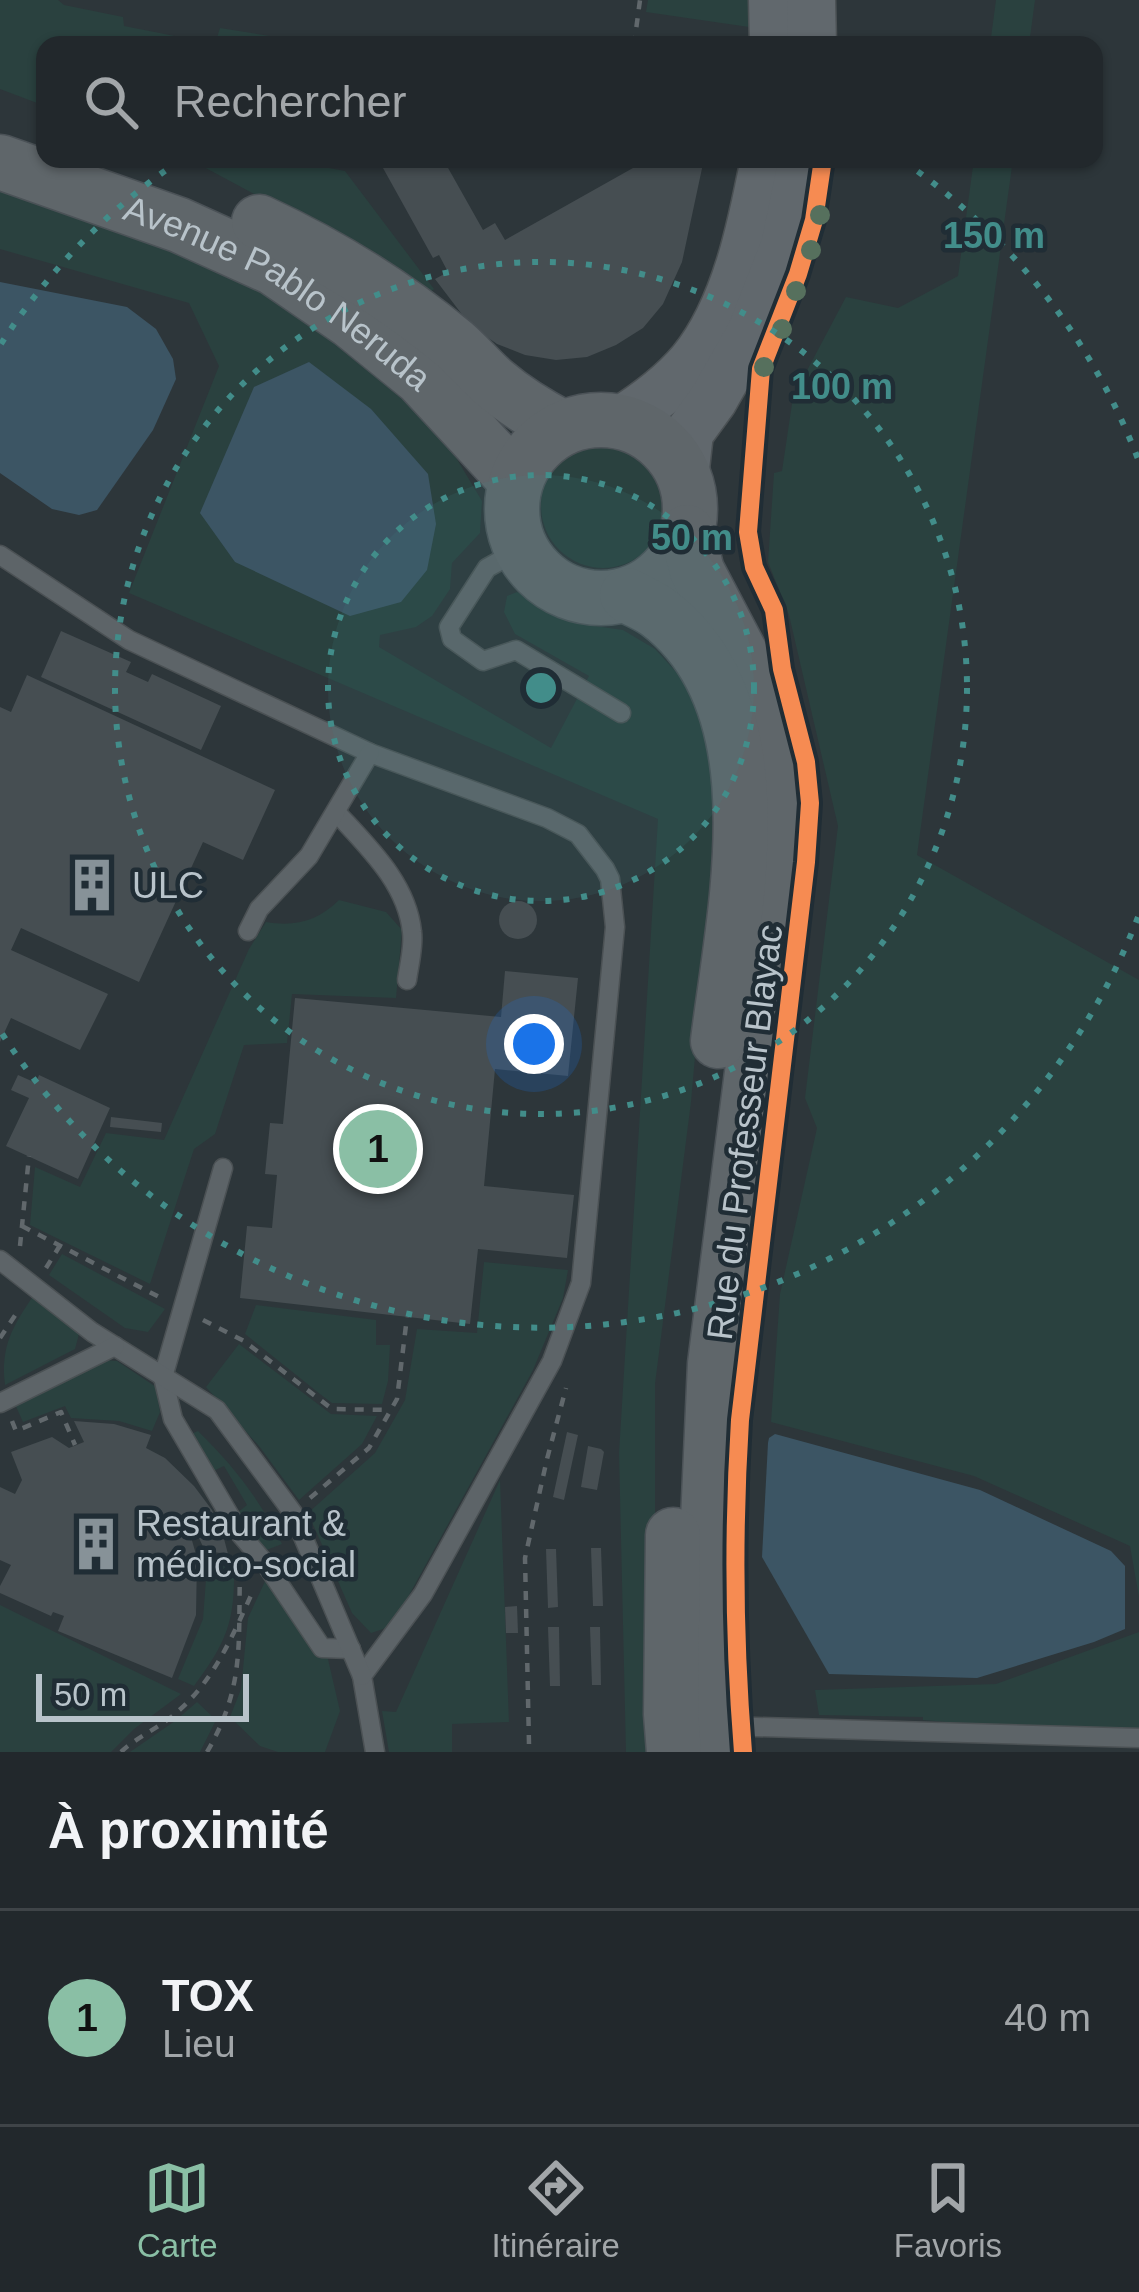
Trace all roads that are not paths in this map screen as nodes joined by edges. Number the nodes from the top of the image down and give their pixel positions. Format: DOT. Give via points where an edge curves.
graph roads {
  1 [pos="773,0"];
  2 [pos="811,0"];
  3 [pos="774,36"];
  4 [pos="812,36"];
  5 [pos="0,124"];
  6 [pos="36,137"];
  7 [pos="0,163"];
  8 [pos="126,168"];
  9 [pos="763,168"];
  10 [pos="801,168"];
  11 [pos="619,422"];
  12 [pos="563,428"];
  13 [pos="684,477"];
  14 [pos="516,481"];
  15 [pos="687,532"];
  16 [pos="521,549"];
  17 [pos="0,555"];
  18 [pos="627,596"];
  19 [pos="620,712"];
  20 [pos="370,753"];
  21 [pos="336,812"];
  22 [pos="248,931"];
  23 [pos="407,980"];
  24 [pos="223,1168"];
  25 [pos="0,1260"];
  26 [pos="115,1346"];
  27 [pos="163,1377"];
  28 [pos="3,1401"];
  29 [pos="350,1649"];
  30 [pos="362,1676"];
  31 [pos="703,1743"];
  32 [pos="1134,1743"];
  33 [pos="374,1751"];
  1 -- 3 [label="main road"];
  2 -- 4 [label="main road"];
  5 -- 6 [label="main road"];
  7 -- 14 [label="main road, Avenue Pablo Neruda" via="179,225 274,268 421,378"];
  8 -- 12 [label="main road, Avenue Pablo Neruda" via="287,235 376,286 532,412"];
  9 -- 11 [label="main road" via="749,239 708,337 670,385"];
  10 -- 13 [label="main road" via="785,245 751,333 689,433"];
  11 -- 12 [label="main road"];
  11 -- 13 [label="main road" via="659,441"];
  12 -- 14 [label="main road" via="542,441"];
  13 -- 15 [label="main road"];
  14 -- 16 [label="main road" via="513,527"];
  15 -- 18 [label="main road" via="666,572"];
  15 -- 31 [label="main road, Rue du Professeur Blayac" via="778,751 784,821 715,1364"];
  16 -- 18 [label="main road" via="554,586 577,596"];
  16 -- 19 [label="lane" via="487,568 449,627 452,639 483,661 516,650"];
  17 -- 20 [label="lane" via="129,640"];
  18 -- 31 [label="main road, Rue du Professeur Blayac" via="690,644 715,686 742,793 674,1420 671,1714"];
  20 -- 21 [label="lane"];
  20 -- 30 [label="lane" via="578,835 610,879 615,927 581,1283 552,1361 445,1556"];
  21 -- 22 [label="lane"];
  21 -- 23 [label="lane" via="405,897 413,936"];
  24 -- 27 [label="lane"];
  25 -- 26 [label="lane"];
  26 -- 27 [label="lane"];
  26 -- 28 [label="lane"];
  27 -- 29 [label="lane" via="217,1411 293,1513"];
  27 -- 29 [label="lane" via="173,1419 241,1535 322,1648"];
  29 -- 30 [label="lane"];
  30 -- 33 [label="lane"];
  31 -- 32 [label="lane" via="741,1729"];
}
